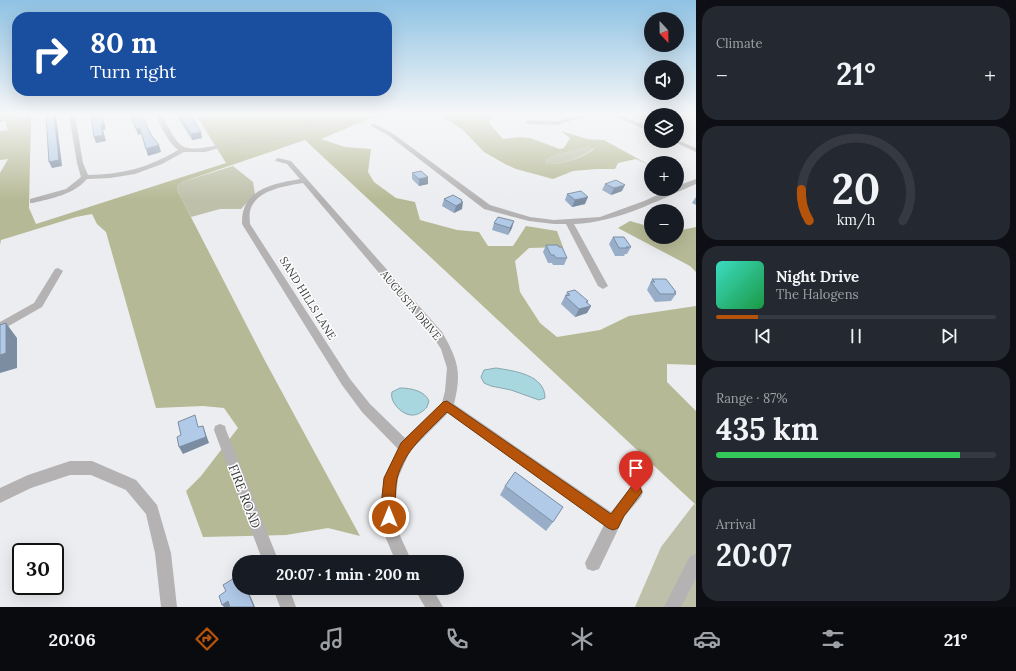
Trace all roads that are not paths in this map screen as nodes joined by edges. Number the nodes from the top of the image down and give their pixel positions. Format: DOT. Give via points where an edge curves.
graph roads {
  1 [pos="77,143"];
  2 [pos="174,143"];
  3 [pos="403,143"];
  4 [pos="684,145"];
  5 [pos="219,147"];
  6 [pos="696,150"];
  7 [pos="182,151"];
  8 [pos="278,160"];
  9 [pos="85,177"];
  10 [pos="305,180"];
  11 [pos="696,181"];
  12 [pos="684,186"];
  13 [pos="660,196"];
  14 [pos="33,201"];
  15 [pos="569,221"];
  16 [pos="58,271"];
  17 [pos="603,286"];
  18 [pos="0,326"];
  19 [pos="447,406"];
  20 [pos="220,430"];
  21 [pos="405,447"];
  22 [pos="636,492"];
  23 [pos="0,496"];
  24 [pos="613,523"];
  25 [pos="268,555"];
  26 [pos="401,555"];
  27 [pos="696,562"];
  28 [pos="593,563"];
  29 [pos="284,595"];
  30 [pos="427,595"];
  31 [pos="168,607"];
  32 [pos="288,607"];
  33 [pos="435,607"];
  34 [pos="672,607"];
  1 -- 9 [label="street"];
  2 -- 7 [label="street"];
  3 -- 15 [label="street" via="487,206 529,219"];
  4 -- 6 [label="street"];
  5 -- 7 [label="street"];
  7 -- 9 [label="street" via="139,170 103,177"];
  8 -- 10 [label="street, AUGUSTA DRIVE" via="289,162"];
  9 -- 14 [label="street" via="65,191"];
  10 -- 19 [label="street, AUGUSTA DRIVE" via="438,335 452,368 451,391"];
  10 -- 21 [label="street, SAND HILLS LANE" via="268,190 258,196 245,212 246,224 346,382 366,408"];
  11 -- 12 [label="street"];
  13 -- 15 [label="street" via="601,219"];
  15 -- 17 [label="street"];
  16 -- 18 [label="street" via="38,305"];
  19 -- 21 [label="street"];
  19 -- 24 [label="street"];
  20 -- 25 [label="street, FIRE ROAD"];
  21 -- 26 [label="street" via="391,478 388,506 390,529"];
  22 -- 24 [label="street"];
  23 -- 31 [label="street" via="28,482 70,468 92,468 131,485 152,510 162,553"];
  24 -- 28 [label="street"];
  27 -- 34 [label="street"];
  29 -- 32 [label="street"];
  30 -- 33 [label="street"];
}
